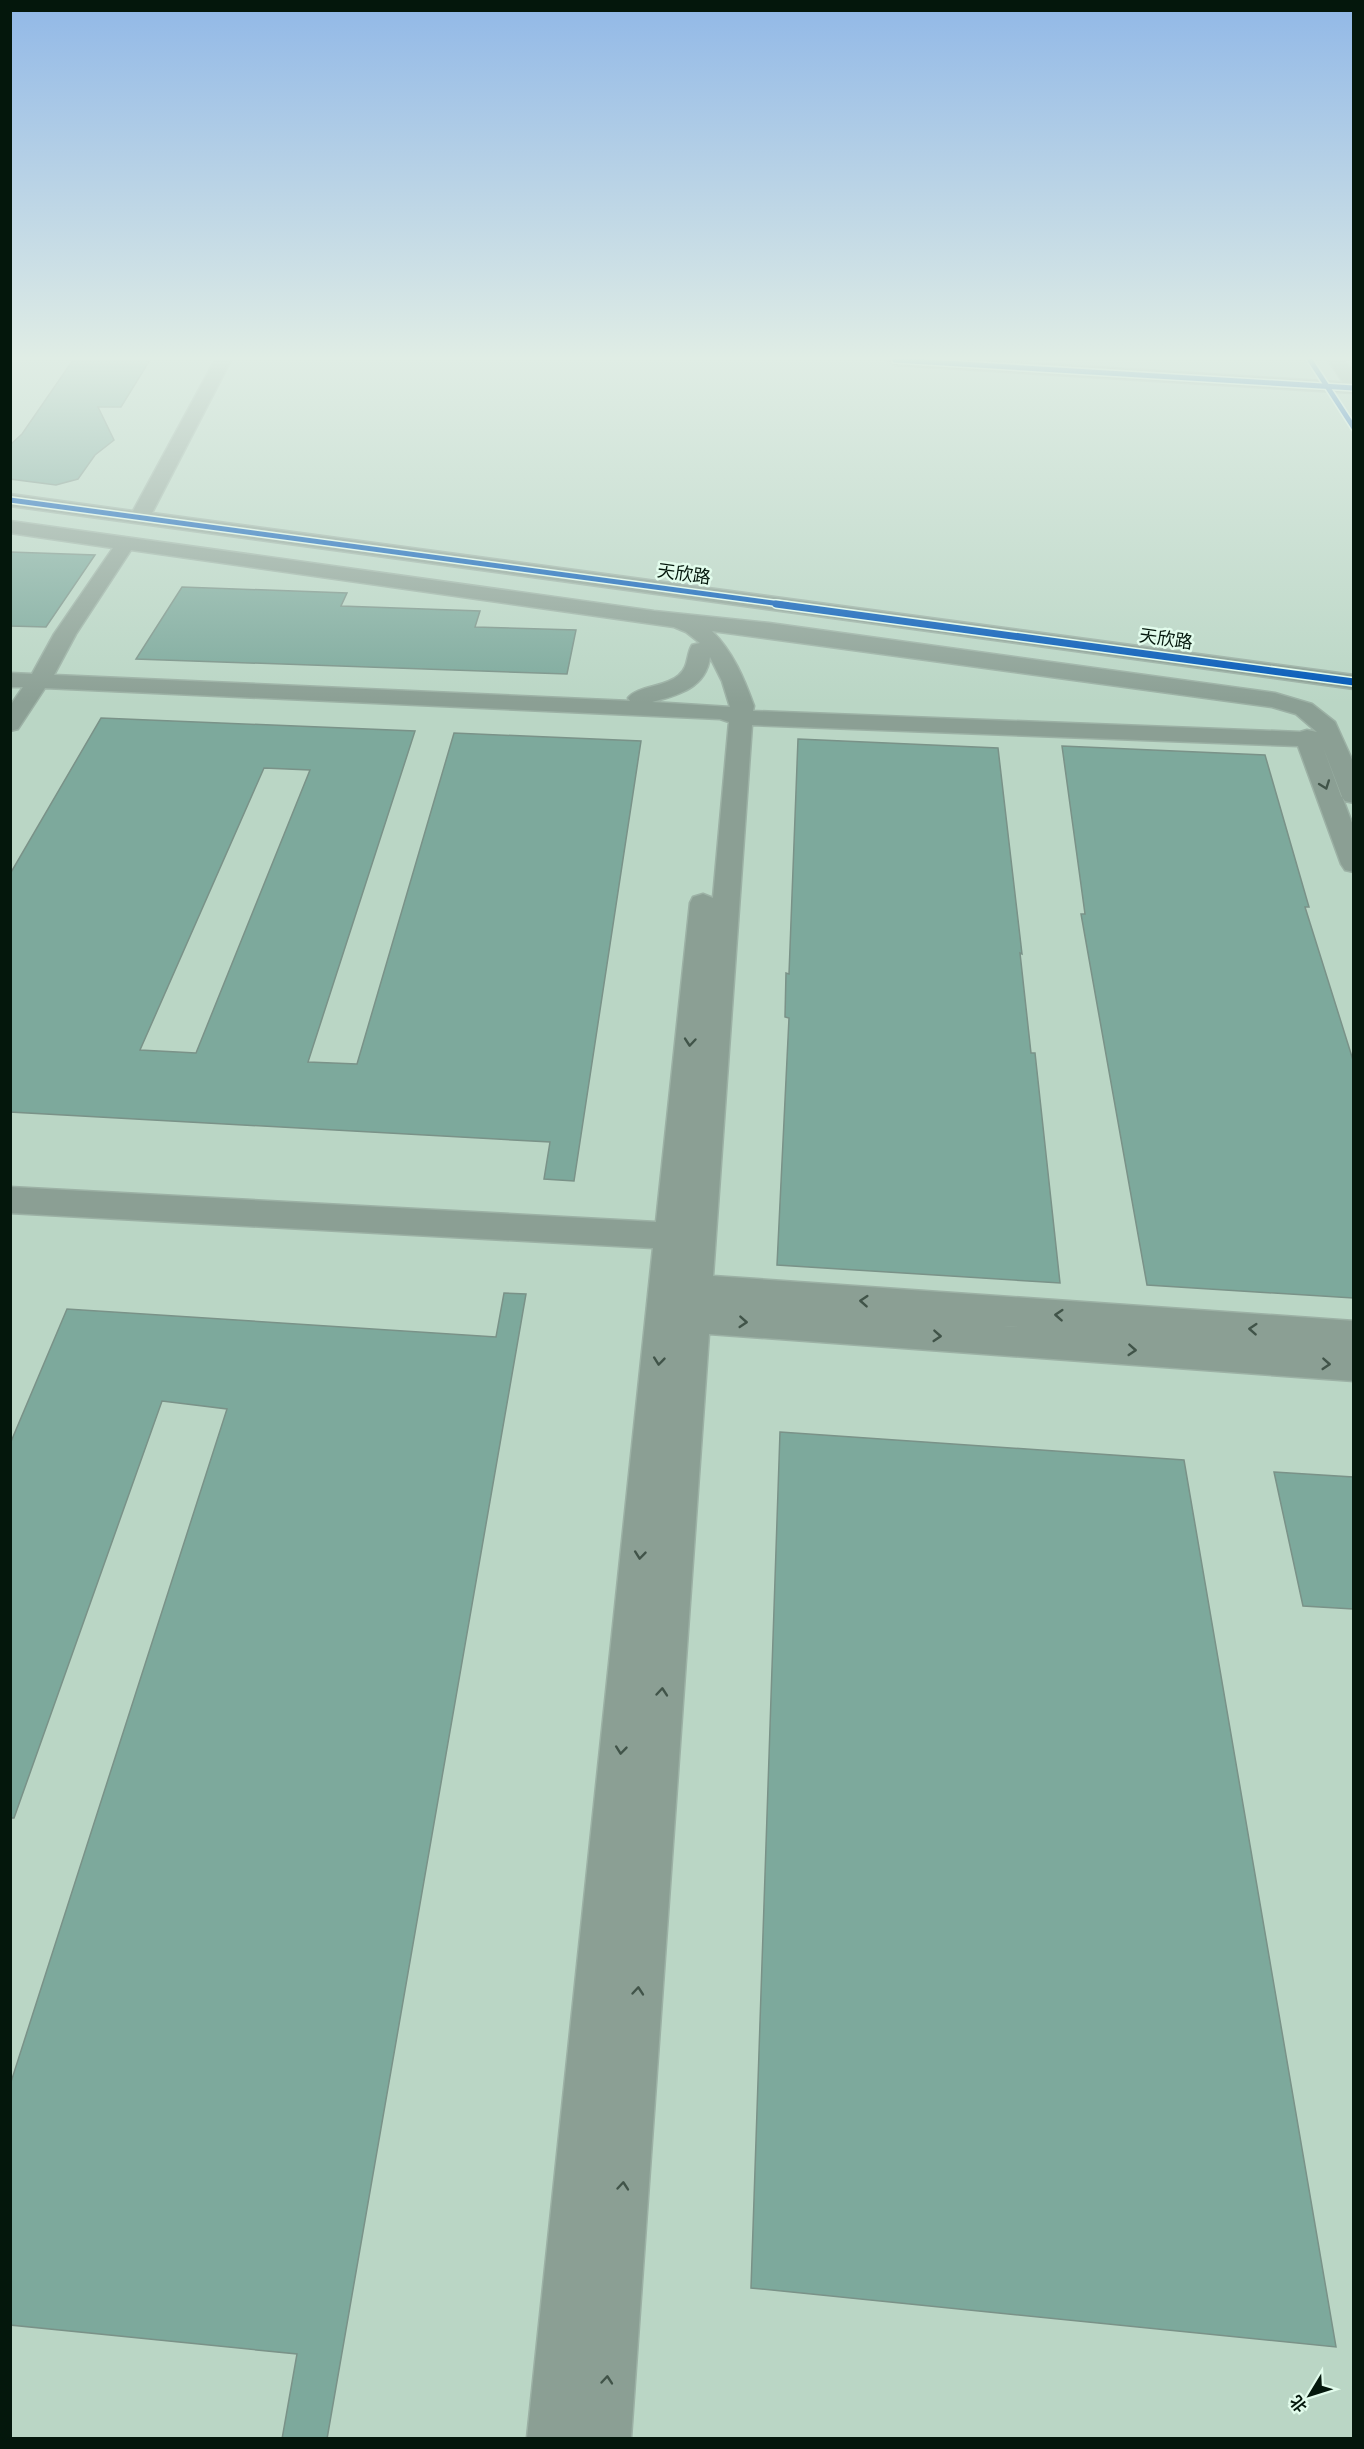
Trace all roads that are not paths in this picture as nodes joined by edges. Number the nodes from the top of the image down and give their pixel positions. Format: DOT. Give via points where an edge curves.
graph roads {
  1 [pos="163,474"];
  2 [pos="10,500"];
  3 [pos="140,517"];
  4 [pos="10,527"];
  5 [pos="126,543"];
  6 [pos="654,618"];
  7 [pos="700,650"];
  8 [pos="22,678"];
  9 [pos="1353,682"];
  10 [pos="640,698"];
  11 [pos="732,709"];
  12 [pos="10,724"];
  13 [pos="1315,728"];
  14 [pos="1353,796"];
  15 [pos="1353,864"];
  16 [pos="10,1200"];
  17 [pos="685,1236"];
  18 [pos="679,1302"];
  19 [pos="1353,1336"];
  20 [pos="1353,1366"];
  21 [pos="555,2439"];
  22 [pos="603,2439"];
  1 -- 3 [label="street"];
  2 -- 3 [label="street, 天欣路"];
  3 -- 9 [label="street, 天欣路"];
  4 -- 5 [label="street"];
  5 -- 6 [label="street"];
  5 -- 8 [label="street" via="65,634"];
  6 -- 7 [label="street" via="673,627"];
  6 -- 11 [label="street" via="680,621 705,636 730,670"];
  6 -- 13 [label="street" via="769,630 1263,698"];
  7 -- 10 [label="street" via="695,675 683,684"];
  7 -- 11 [label="street"];
  8 -- 10 [label="street"];
  8 -- 11 [label="street"];
  8 -- 12 [label="street"];
  10 -- 11 [label="street"];
  11 -- 13 [label="street"];
  11 -- 17 [label="street"];
  13 -- 14 [label="street"];
  13 -- 15 [label="street, one-way"];
  16 -- 17 [label="street"];
  17 -- 18 [label="street"];
  19 -- 18 [label="street, one-way"];
  18 -- 20 [label="street, one-way"];
  18 -- 21 [label="street, one-way"];
  22 -- 18 [label="street, one-way"];
}
